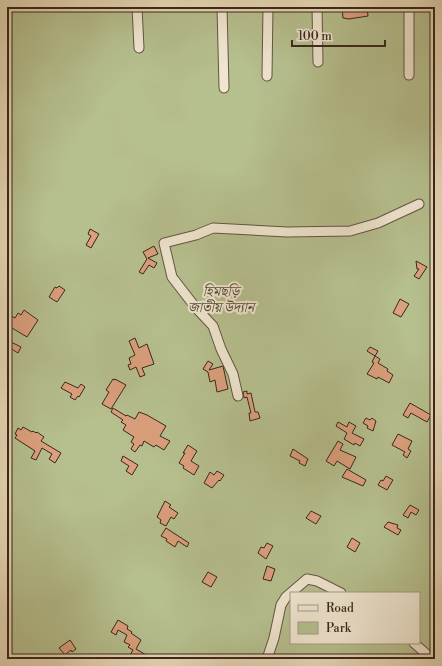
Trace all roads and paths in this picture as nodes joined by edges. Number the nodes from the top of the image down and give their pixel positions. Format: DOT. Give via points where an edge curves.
graph roads {
  1 [pos="137,7"];
  2 [pos="222,7"];
  3 [pos="268,7"];
  4 [pos="317,7"];
  5 [pos="410,7"];
  6 [pos="139,48"];
  7 [pos="318,62"];
  8 [pos="409,75"];
  9 [pos="267,76"];
  10 [pos="224,88"];
  11 [pos="419,204"];
  12 [pos="238,396"];
  13 [pos="291,592"];
  14 [pos="338,592"];
  15 [pos="290,593"];
  16 [pos="415,644"];
  17 [pos="267,659"];
  18 [pos="432,659"];
  1 -- 6 [label="street"];
  2 -- 10 [label="street"];
  3 -- 9 [label="street"];
  4 -- 7 [label="street"];
  5 -- 8 [label="street"];
  11 -- 12 [label="street" via="378,223 350,231 287,232 213,228 164,243 172,277 213,326 233,374"];
  13 -- 14 [label="street" via="307,579 317,581"];
  15 -- 17 [label="street" via="281,605"];
  16 -- 18 [label="street"];
}
